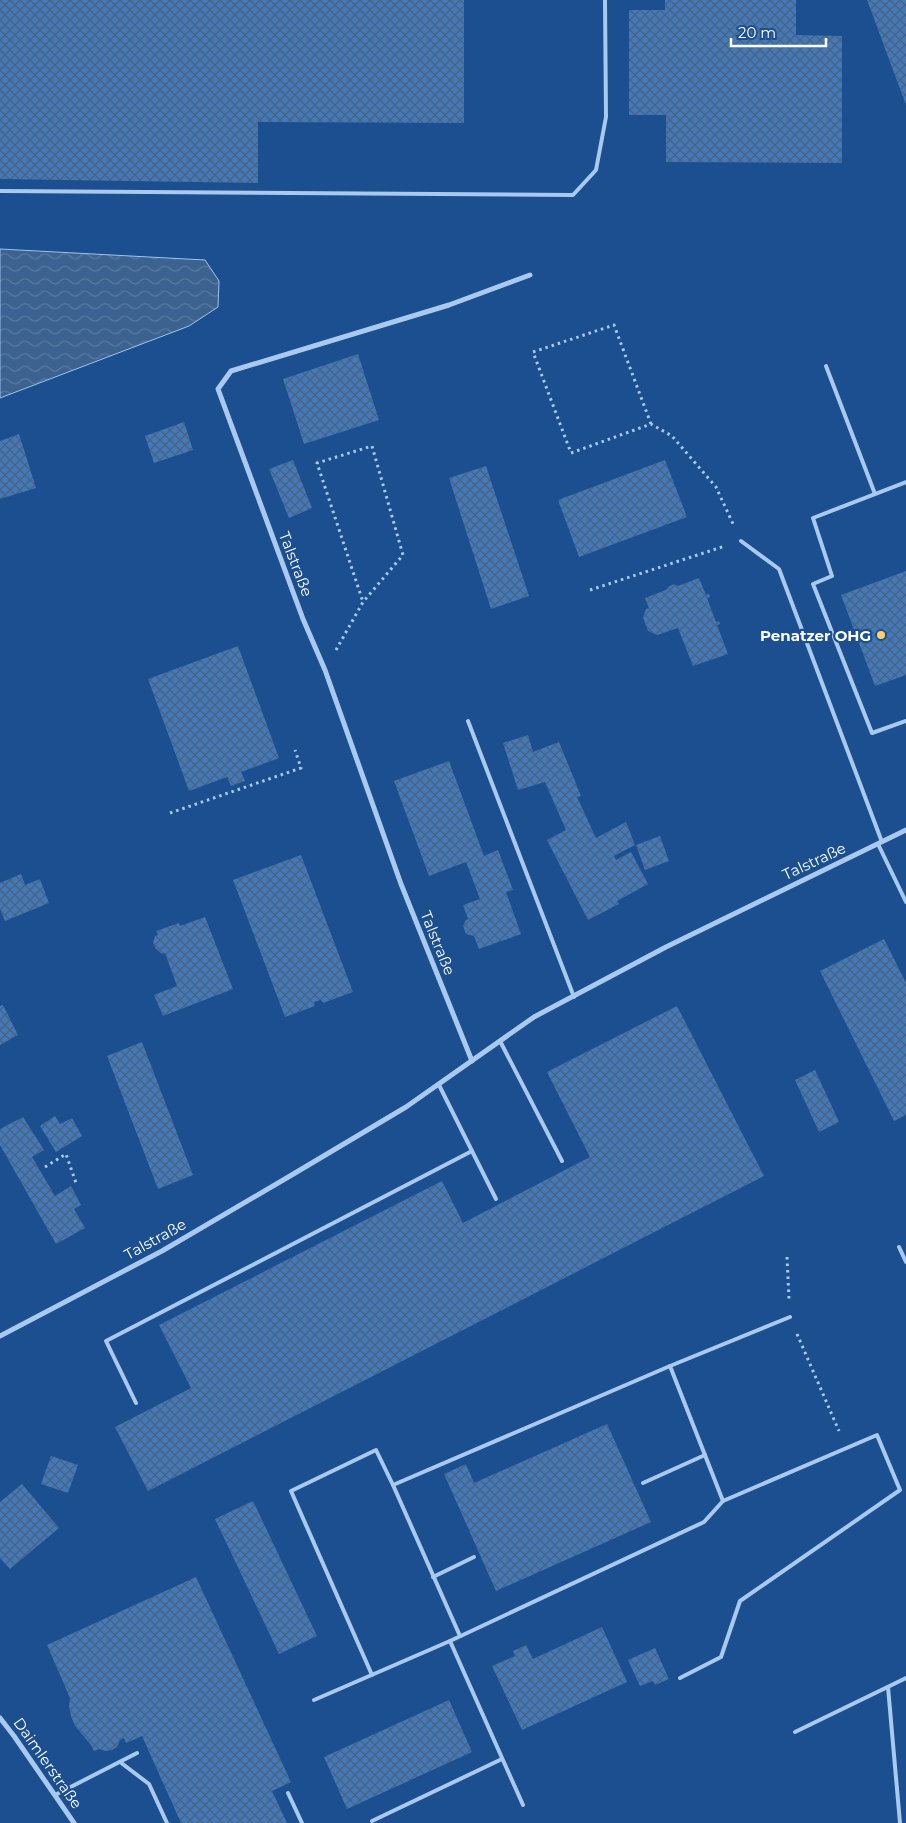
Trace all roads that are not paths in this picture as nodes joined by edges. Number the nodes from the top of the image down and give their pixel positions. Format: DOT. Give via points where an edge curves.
graph roads {
  1 [pos="605,0"];
  2 [pos="0,191"];
  3 [pos="530,275"];
  4 [pos="826,366"];
  5 [pos="906,482"];
  6 [pos="875,494"];
  7 [pos="741,541"];
  8 [pos="468,721"];
  9 [pos="906,721"];
  10 [pos="906,830"];
  11 [pos="880,843"];
  12 [pos="906,902"];
  13 [pos="574,997"];
  14 [pos="500,1041"];
  15 [pos="472,1061"];
  16 [pos="439,1085"];
  17 [pos="472,1152"];
  18 [pos="562,1161"];
  19 [pos="496,1199"];
  20 [pos="899,1248"];
  21 [pos="906,1262"];
  22 [pos="790,1318"];
  23 [pos="0,1336"];
  24 [pos="670,1366"];
  25 [pos="136,1403"];
  26 [pos="705,1455"];
  27 [pos="643,1484"];
  28 [pos="392,1485"];
  29 [pos="723,1501"];
  30 [pos="474,1557"];
  31 [pos="434,1577"];
  32 [pos="460,1636"];
  33 [pos="450,1641"];
  34 [pos="372,1675"];
  35 [pos="680,1678"];
  36 [pos="906,1678"];
  37 [pos="888,1687"];
  38 [pos="314,1700"];
  39 [pos="0,1718"];
  40 [pos="795,1732"];
  41 [pos="138,1753"];
  42 [pos="502,1759"];
  43 [pos="120,1762"];
  44 [pos="288,1793"];
  45 [pos="55,1795"];
  46 [pos="523,1805"];
  47 [pos="372,1821"];
  48 [pos="74,1823"];
  49 [pos="167,1823"];
  50 [pos="302,1823"];
  51 [pos="900,1823"];
  1 -- 2 [label="lane" via="606,117 596,170 573,195"];
  3 -- 15 [label="street, Talstraße" via="449,304 231,371 218,389 325,670 401,884"];
  4 -- 6 [label="lane"];
  5 -- 6 [label="lane"];
  6 -- 9 [label="lane" via="813,518 832,576 813,584 872,733"];
  7 -- 11 [label="lane" via="779,569"];
  8 -- 13 [label="lane"];
  10 -- 11 [label="street, Talstraße"];
  11 -- 12 [label="lane"];
  11 -- 13 [label="street, Talstraße" via="675,943"];
  13 -- 14 [label="street, Talstraße" via="534,1017"];
  14 -- 15 [label="street, Talstraße"];
  14 -- 18 [label="lane"];
  15 -- 16 [label="street, Talstraße"];
  16 -- 17 [label="lane"];
  16 -- 23 [label="street, Talstraße" via="162,1251"];
  17 -- 19 [label="lane"];
  17 -- 25 [label="lane" via="106,1341"];
  20 -- 21 [label="lane"];
  22 -- 24 [label="lane"];
  24 -- 26 [label="lane"];
  24 -- 28 [label="lane"];
  26 -- 27 [label="lane"];
  26 -- 29 [label="lane"];
  28 -- 31 [label="lane"];
  28 -- 34 [label="lane" via="376,1450 291,1491"];
  29 -- 32 [label="lane" via="704,1522"];
  29 -- 35 [label="lane" via="877,1435 900,1490 740,1601 721,1657"];
  30 -- 31 [label="lane"];
  31 -- 32 [label="lane"];
  32 -- 33 [label="lane"];
  33 -- 34 [label="lane"];
  33 -- 42 [label="lane"];
  34 -- 38 [label="lane"];
  36 -- 37 [label="lane"];
  37 -- 40 [label="lane"];
  37 -- 51 [label="lane"];
  39 -- 45 [label="street, Daimlerstraße"];
  41 -- 43 [label="lane"];
  42 -- 46 [label="lane"];
  42 -- 47 [label="lane"];
  43 -- 45 [label="lane"];
  43 -- 49 [label="lane" via="149,1784"];
  44 -- 50 [label="lane"];
  45 -- 48 [label="street, Daimlerstraße"];
}
